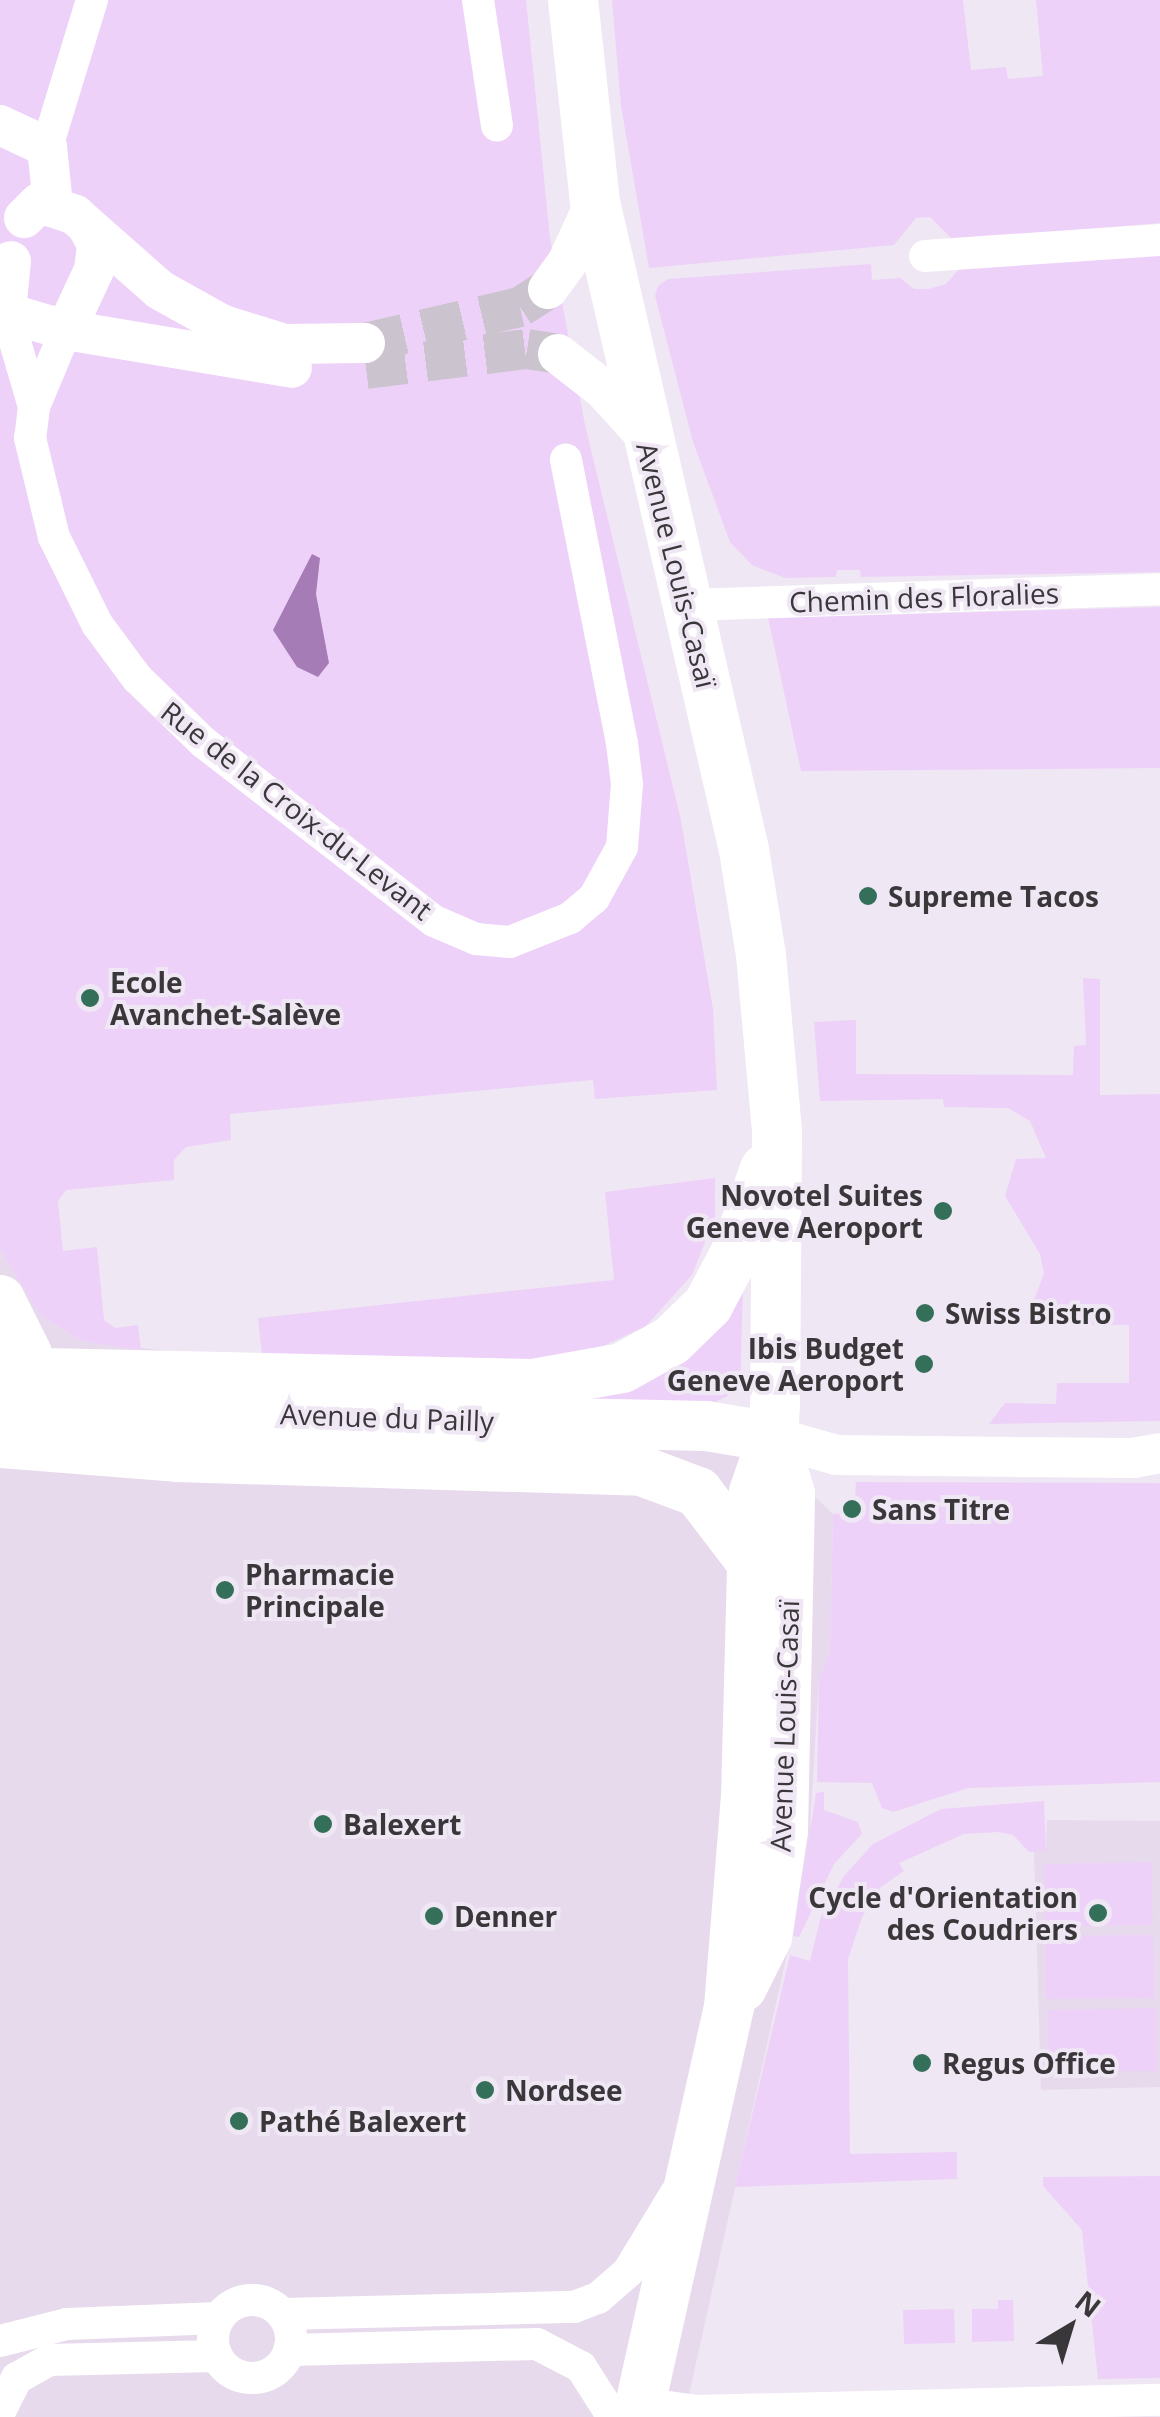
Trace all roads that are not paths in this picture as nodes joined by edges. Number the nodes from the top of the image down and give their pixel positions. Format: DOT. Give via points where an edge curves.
graph roads {
  1 [pos="92,0"];
  2 [pos="478,0"];
  3 [pos="574,0"];
  4 [pos="0,124"];
  5 [pos="497,126"];
  6 [pos="48,147"];
  7 [pos="595,202"];
  8 [pos="60,217"];
  9 [pos="1160,240"];
  10 [pos="924,256"];
  11 [pos="11,261"];
  12 [pos="548,289"];
  13 [pos="3,311"];
  14 [pos="66,330"];
  15 [pos="558,354"];
  16 [pos="34,407"];
  17 [pos="645,435"];
  18 [pos="566,460"];
  19 [pos="1160,590"];
  20 [pos="688,605"];
  21 [pos="777,1131"];
  22 [pos="0,1300"];
  23 [pos="691,1324"];
  24 [pos="7,1387"];
  25 [pos="773,1437"];
  26 [pos="0,1443"];
  27 [pos="1160,1453"];
  28 [pos="753,1564"];
  29 [pos="728,2007"];
  30 [pos="689,2172"];
  31 [pos="282,2314"];
  32 [pos="219,2318"];
  33 [pos="0,2341"];
  34 [pos="290,2350"];
  35 [pos="217,2356"];
  36 [pos="1160,2400"];
  37 [pos="0,2411"];
  38 [pos="630,2412"];
  1 -- 6 [label="street"];
  2 -- 5 [label="street"];
  3 -- 7 [label="main road, Avenue Louis-Casaï"];
  4 -- 6 [label="street"];
  6 -- 8 [label="street"];
  7 -- 12 [label="street"];
  7 -- 17 [label="main road, Avenue Louis-Casaï"];
  8 -- 14 [label="street" via="97,244 94,270"];
  8 -- 14 [label="street" via="160,290 223,325 285,344 365,356 293,368"];
  9 -- 10 [label="street"];
  11 -- 13 [label="street"];
  13 -- 14 [label="street"];
  13 -- 16 [label="street, Rue de la Croix-du-Levant"];
  14 -- 16 [label="street, Rue de la Croix-du-Levant"];
  15 -- 17 [label="street" via="604,389"];
  16 -- 18 [label="street, Rue de la Croix-du-Levant" via="30,438 54,536 97,624 137,678 203,742 434,921 510,942 570,918 613,871 622,847 628,784"];
  17 -- 20 [label="main road, Avenue Louis-Casaï"];
  19 -- 20 [label="street, Chemin des Floralies"];
  20 -- 21 [label="main road, Avenue Louis-Casaï" via="762,955"];
  21 -- 23 [label="main road, Avenue Louis-Casaï" via="735,1254"];
  21 -- 25 [label="main road, Avenue Louis-Casaï"];
  22 -- 24 [label="main road" via="22,1338"];
  23 -- 24 [label="main road, Avenue du Pailly" via="622,1368 532,1384"];
  24 -- 25 [label="main road, Avenue du Pailly" via="717,1426"];
  25 -- 27 [label="street" via="836,1455"];
  25 -- 28 [label="main road, Avenue Louis-Casaï" via="754,1492"];
  25 -- 29 [label="main road, Avenue Louis-Casaï" via="790,1494 783,1831 766,1938"];
  26 -- 28 [label="main road" via="176,1457 642,1470 696,1490"];
  28 -- 29 [label="main road, Avenue Louis-Casaï" via="746,1796"];
  29 -- 30 [label="main road, Avenue Louis-Casaï"];
  30 -- 31 [label="street" via="628,2272 583,2304"];
  30 -- 38 [label="main road, Avenue Louis-Casaï"];
  31 -- 32 [label="street" via="253,2300"];
  31 -- 34 [label="street"];
  32 -- 33 [label="street" via="67,2324"];
  32 -- 35 [label="street"];
  34 -- 35 [label="street" via="276,2370 258,2378 236,2375"];
  34 -- 38 [label="street" via="537,2344 581,2367"];
  35 -- 37 [label="street" via="49,2360 17,2378"];
  36 -- 38 [label="street"];
}
